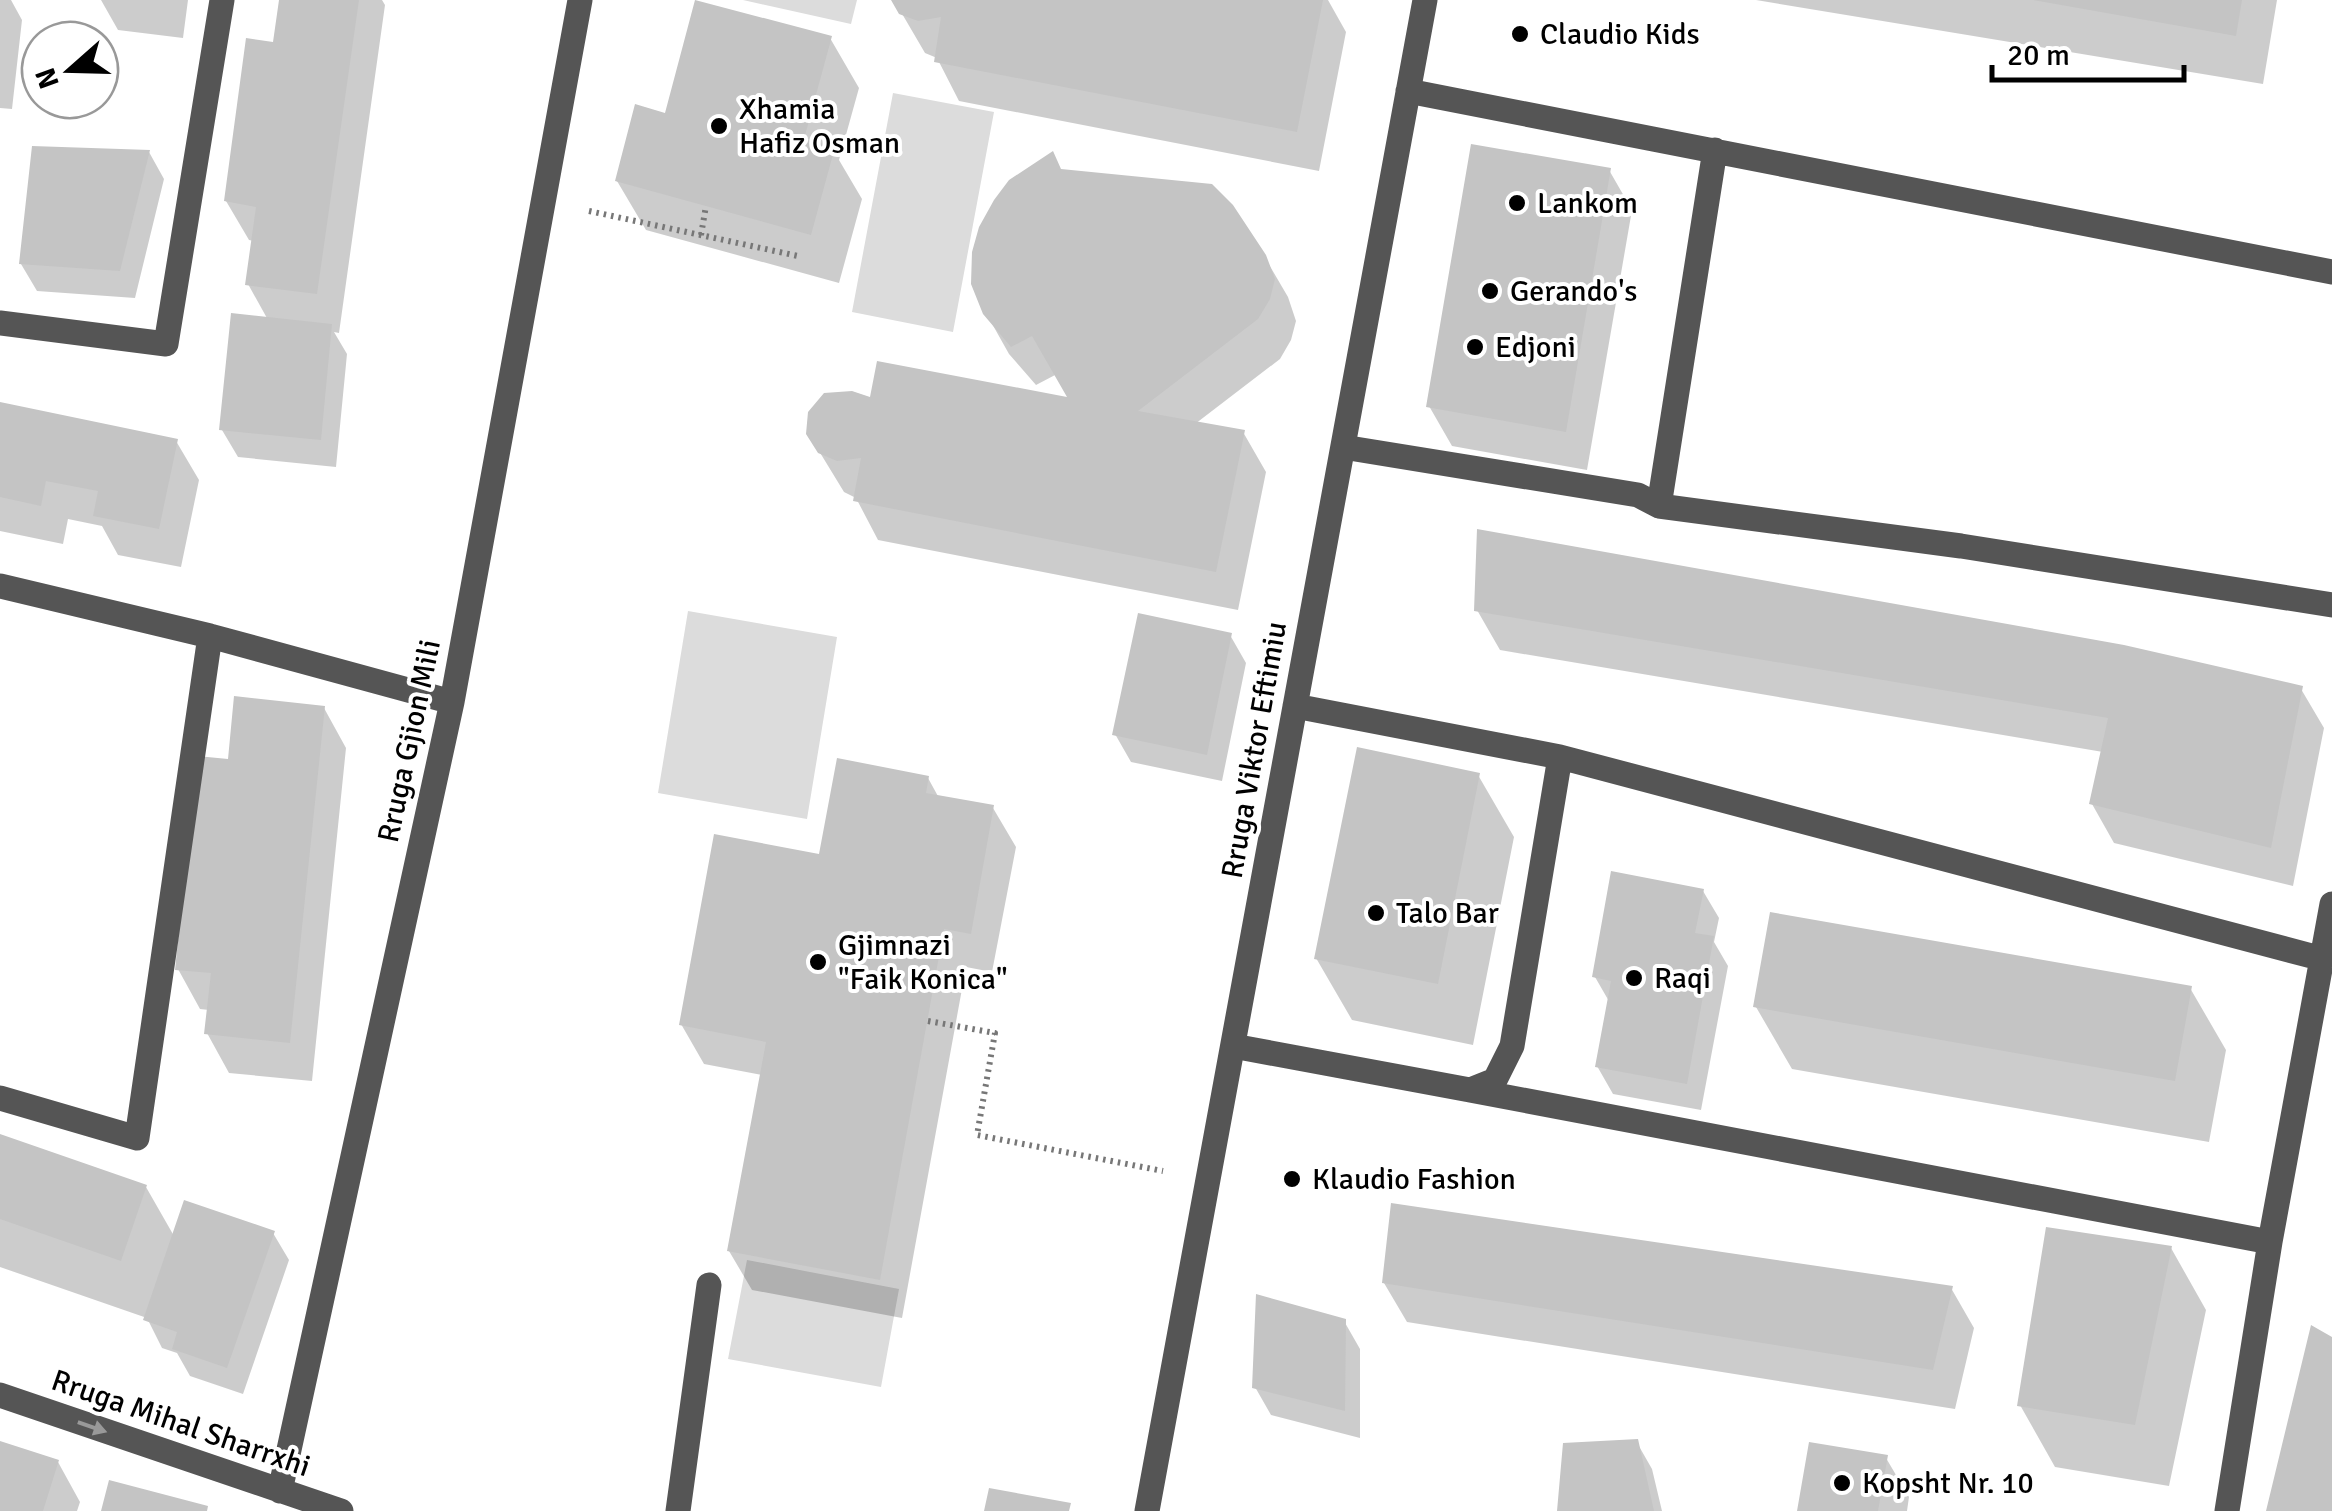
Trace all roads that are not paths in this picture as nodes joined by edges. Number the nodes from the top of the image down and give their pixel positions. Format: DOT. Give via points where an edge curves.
graph roads {
  1 [pos="222,0"];
  2 [pos="580,0"];
  3 [pos="1425,0"];
  4 [pos="1408,91"];
  5 [pos="1715,150"];
  6 [pos="2332,272"];
  7 [pos="0,323"];
  8 [pos="1343,447"];
  9 [pos="1659,506"];
  10 [pos="0,586"];
  11 [pos="2332,605"];
  12 [pos="210,636"];
  13 [pos="452,702"];
  14 [pos="1295,706"];
  15 [pos="1560,757"];
  16 [pos="2332,904"];
  17 [pos="2323,959"];
  18 [pos="1233,1046"];
  19 [pos="1470,1090"];
  20 [pos="0,1098"];
  21 [pos="2270,1242"];
  22 [pos="709,1285"];
  23 [pos="0,1395"];
  24 [pos="280,1491"];
  25 [pos="342,1511"];
  26 [pos="678,1511"];
  27 [pos="1147,1511"];
  28 [pos="2227,1511"];
  1 -- 7 [label="street" via="166,344"];
  2 -- 13 [label="street, Rruga Gjion Mili"];
  3 -- 4 [label="street, Rruga Viktor Eftimiu"];
  4 -- 5 [label="street"];
  4 -- 8 [label="street, Rruga Viktor Eftimiu"];
  5 -- 6 [label="street"];
  5 -- 9 [label="street"];
  8 -- 9 [label="street" via="1638,495"];
  8 -- 14 [label="street, Rruga Viktor Eftimiu"];
  9 -- 11 [label="street"];
  10 -- 12 [label="street"];
  12 -- 13 [label="street"];
  12 -- 20 [label="street" via="137,1138"];
  13 -- 24 [label="street, Rruga Gjion Mili"];
  14 -- 15 [label="street"];
  14 -- 18 [label="street, Rruga Viktor Eftimiu"];
  15 -- 17 [label="street"];
  15 -- 19 [label="street" via="1512,1046 1494,1080"];
  16 -- 17 [label="street"];
  17 -- 21 [label="street"];
  18 -- 19 [label="street"];
  18 -- 27 [label="street, Rruga Viktor Eftimiu"];
  19 -- 21 [label="street"];
  21 -- 28 [label="street"];
  22 -- 26 [label="street"];
  23 -- 24 [label="street, Rruga Mihal Sharrxhi, one-way"];
  24 -- 25 [label="street, Rruga Mihal Sharrxhi"];
}
